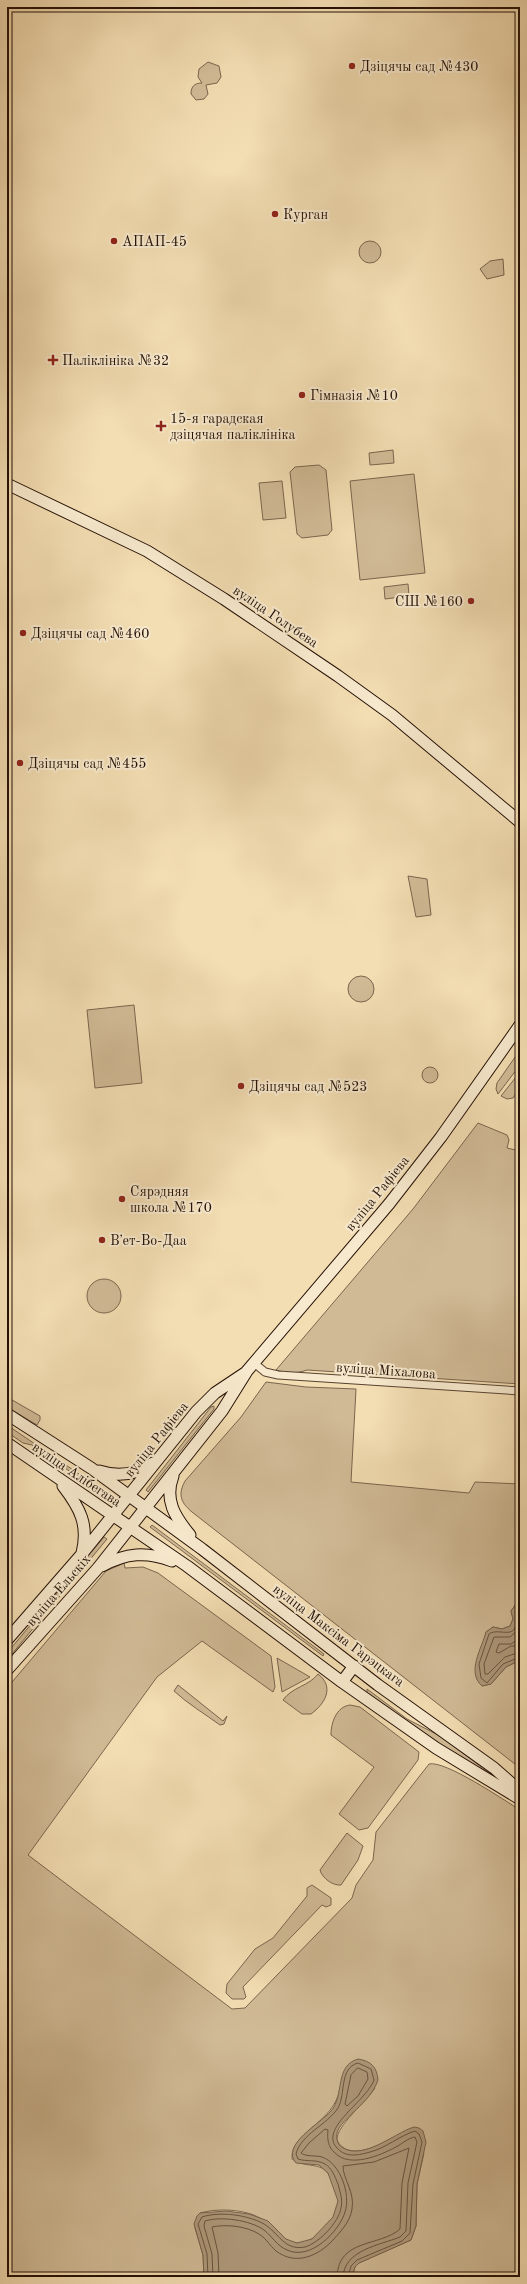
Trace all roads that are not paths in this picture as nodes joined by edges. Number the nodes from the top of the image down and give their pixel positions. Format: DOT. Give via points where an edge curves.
graph roads {
  1 [pos="7,484"];
  2 [pos="506,808"];
  3 [pos="520,817"];
  4 [pos="520,822"];
  5 [pos="520,1025"];
  6 [pos="250,1367"];
  7 [pos="520,1391"];
  8 [pos="7,1414"];
  9 [pos="7,1443"];
  10 [pos="162,1456"];
  11 [pos="91,1468"];
  12 [pos="175,1470"];
  13 [pos="57,1478"];
  14 [pos="129,1495"];
  15 [pos="143,1505"];
  16 [pos="112,1516"];
  17 [pos="130,1528"];
  18 [pos="202,1549"];
  19 [pos="81,1555"];
  20 [pos="187,1566"];
  21 [pos="98,1568"];
  22 [pos="7,1640"];
  23 [pos="354,1666"];
  24 [pos="7,1670"];
  25 [pos="342,1682"];
  26 [pos="520,1791"];
  27 [pos="520,1799"];
  1 -- 2 [label="main road, вуліца Голубева" via="147,551 186,574 338,676 416,734"];
  2 -- 3 [label="main road, вуліца Голубева"];
  2 -- 4 [label="main road, вуліца Голубева"];
  5 -- 6 [label="main road, вуліца Рафіева" via="441,1137 389,1204"];
  6 -- 7 [label="street, вуліца Міхалова" via="286,1376"];
  6 -- 10 [label="main road, вуліца Рафіева" via="206,1401"];
  6 -- 12 [label="main road, вуліца Рафіева" via="222,1411"];
  8 -- 11 [label="main road, вуліца Алібегава"];
  9 -- 13 [label="main road, вуліца Алібегава"];
  10 -- 11 [label="main road" via="144,1469 130,1474 110,1474"];
  10 -- 14 [label="main road, вуліца Рафіева"];
  11 -- 14 [label="main road, вуліца Алібегава"];
  12 -- 15 [label="main road, вуліца Рафіева"];
  12 -- 18 [label="main road" via="170,1484 171,1505 183,1526"];
  13 -- 16 [label="main road, вуліца Алібегава"];
  13 -- 19 [label="main road" via="82,1514 85,1532"];
  14 -- 15 [label="main road, вуліца Алібегава"];
  14 -- 16 [label="main road, вуліца Рафіева"];
  15 -- 17 [label="main road, вуліца Рафіева"];
  15 -- 18 [label="main road, вуліца Максіма Гарэцкага"];
  16 -- 17 [label="main road, вуліца Алібегава"];
  16 -- 19 [label="main road, вуліца Ельскіх"];
  17 -- 20 [label="main road"];
  17 -- 21 [label="main road, вуліца Ельскіх"];
  18 -- 23 [label="main road, вуліца Максіма Гарэцкага"];
  19 -- 22 [label="main road, вуліца Ельскіх"];
  20 -- 21 [label="main road" via="143,1554 128,1555"];
  20 -- 25 [label="main road"];
  21 -- 24 [label="main road, вуліца Ельскіх"];
  23 -- 25 [label="main road"];
  23 -- 26 [label="main road, вуліца Максіма Гарэцкага" via="483,1759"];
  25 -- 27 [label="main road" via="436,1748"];
}
